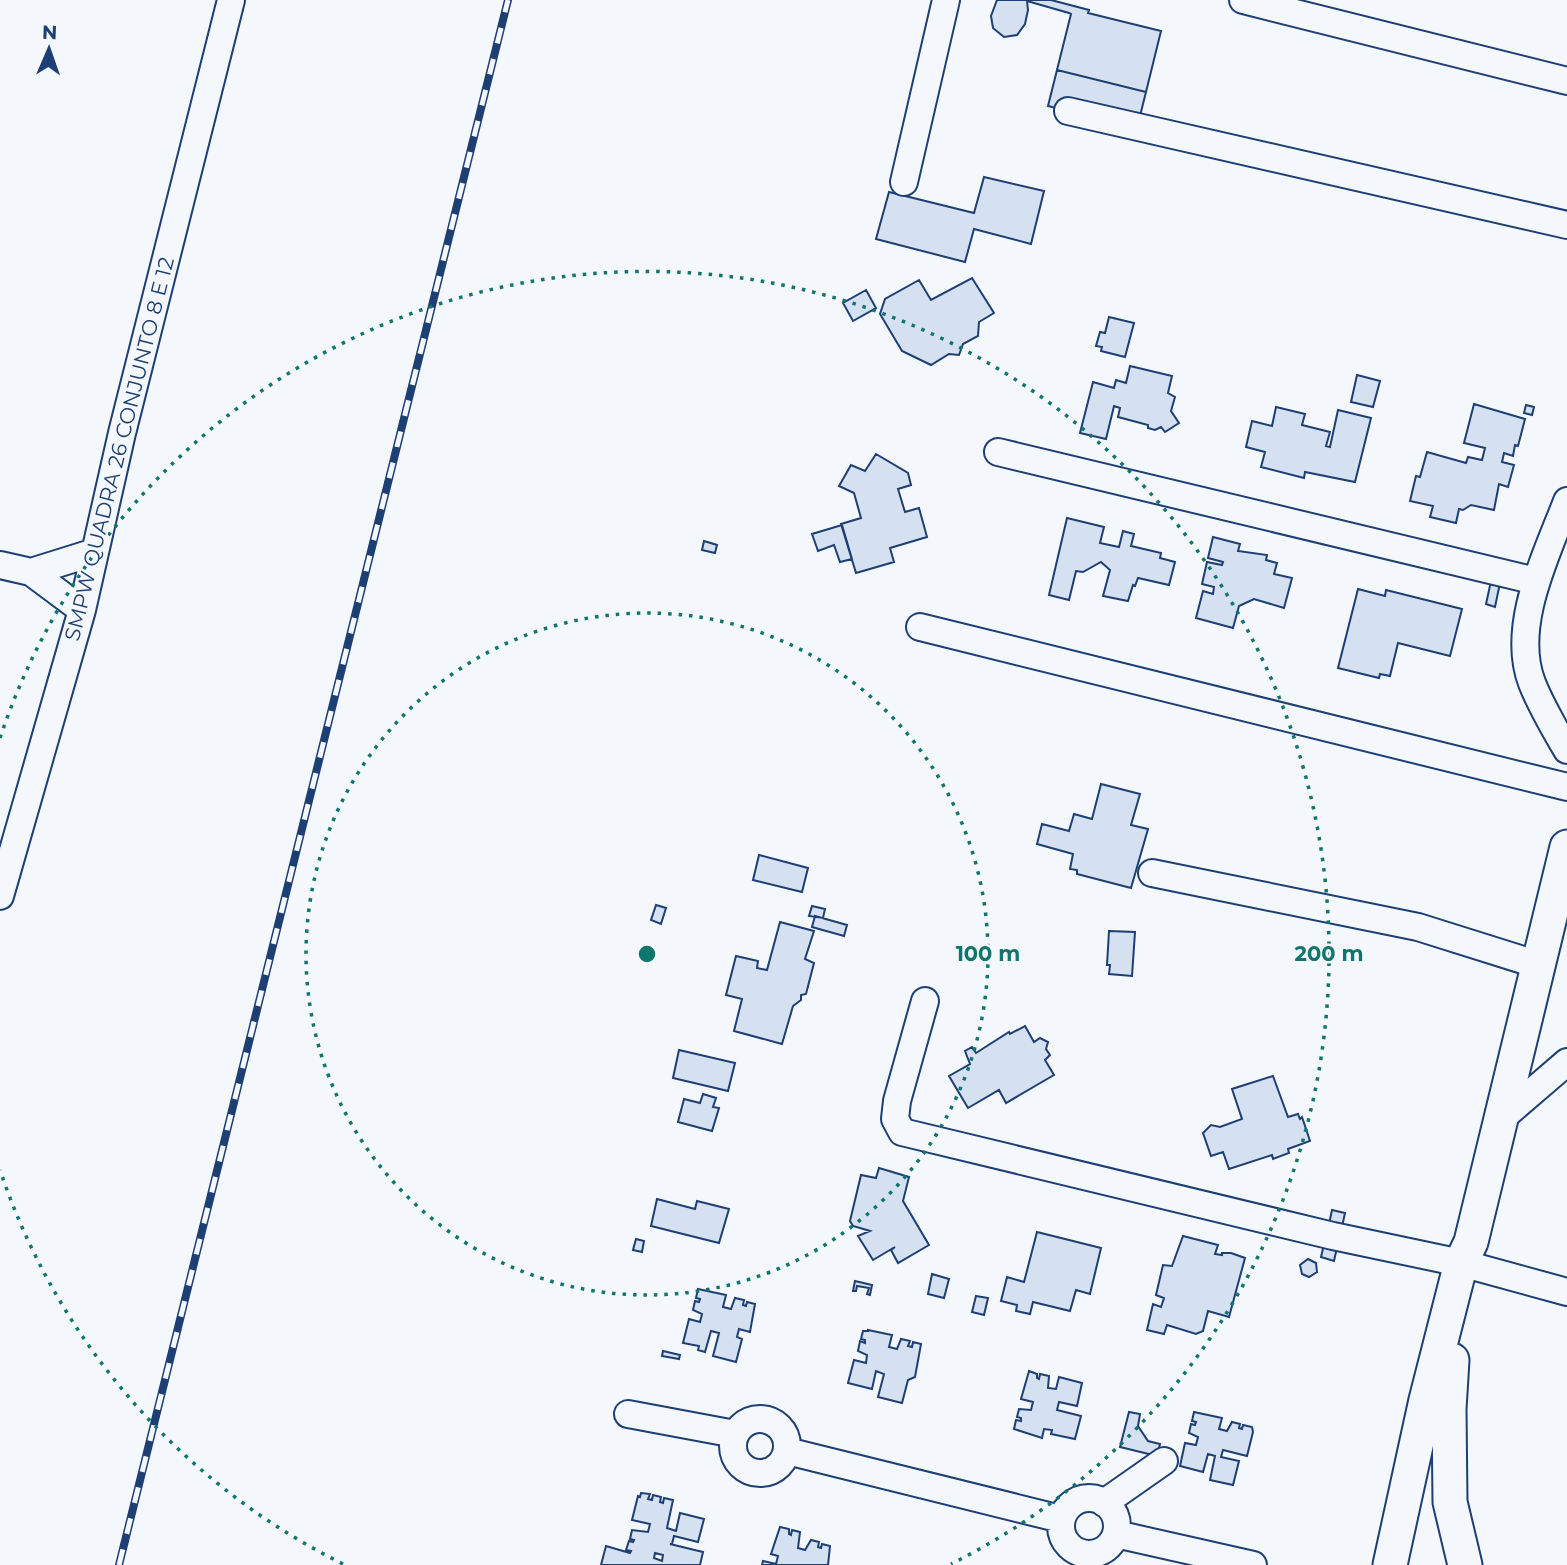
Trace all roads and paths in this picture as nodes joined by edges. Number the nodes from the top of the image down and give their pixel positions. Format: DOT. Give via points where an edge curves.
graph roads {
  1 [pos="231,0"];
  2 [pos="946,0"];
  3 [pos="1243,0"];
  4 [pos="1567,81"];
  5 [pos="1068,111"];
  6 [pos="904,182"];
  7 [pos="1567,225"];
  8 [pos="998,452"];
  9 [pos="1567,501"];
  10 [pos="95,552"];
  11 [pos="0,565"];
  12 [pos="31,572"];
  13 [pos="1536,581"];
  14 [pos="82,610"];
  15 [pos="920,627"];
  16 [pos="1567,750"];
  17 [pos="1567,787"];
  18 [pos="1567,848"];
  19 [pos="1152,873"];
  20 [pos="2,886"];
  21 [pos="1539,965"];
  22 [pos="925,1001"];
  23 [pos="1567,1062"];
  24 [pos="1503,1117"];
  25 [pos="1469,1258"];
  26 [pos="1567,1292"];
  27 [pos="628,1414"];
  28 [pos="735,1434"];
  29 [pos="787,1451"];
  30 [pos="1164,1461"];
  31 [pos="1104,1503"];
  32 [pos="1061,1519"];
  33 [pos="1104,1551"];
  34 [pos="1253,1565"];
  35 [pos="1390,1565"];
  36 [pos="1465,1565"];
  1 -- 10 [label="street, SMPW QUADRA 26 CONJUNTO 8 E 12"];
  2 -- 6 [label="street"];
  3 -- 4 [label="street"];
  5 -- 7 [label="street"];
  8 -- 13 [label="street"];
  9 -- 13 [label="street"];
  10 -- 12 [label="street"];
  10 -- 14 [label="street, SMPW QUADRA 26 CONJUNTO 8 E 12"];
  11 -- 12 [label="street"];
  12 -- 14 [label="street"];
  13 -- 16 [label="street" via="1524,636 1531,681"];
  14 -- 20 [label="street, SMPW QUADRA 26 CONJUNTO 8 E 12"];
  15 -- 17 [label="street"];
  18 -- 21 [label="main road"];
  19 -- 21 [label="street" via="1418,927"];
  21 -- 24 [label="main road"];
  22 -- 25 [label="street" via="897,1101 895,1119 902,1132 1320,1232"];
  23 -- 24 [label="street"];
  24 -- 25 [label="main road"];
  25 -- 26 [label="street"];
  25 -- 35 [label="main road" via="1426,1400"];
  25 -- 36 [label="main road" via="1451,1367 1449,1409 1450,1502"];
  27 -- 28 [label="street"];
  28 -- 29 [label="street" via="747,1422 764,1418 785,1434"];
  28 -- 29 [label="street" via="734,1454 739,1463 756,1473 776,1468"];
  29 -- 32 [label="street"];
  30 -- 31 [label="street"];
  31 -- 32 [label="street" via="1079,1500"];
  31 -- 33 [label="street" via="1115,1516"];
  32 -- 33 [label="street" via="1062,1536 1073,1550 1082,1554"];
  33 -- 34 [label="street"];
}
